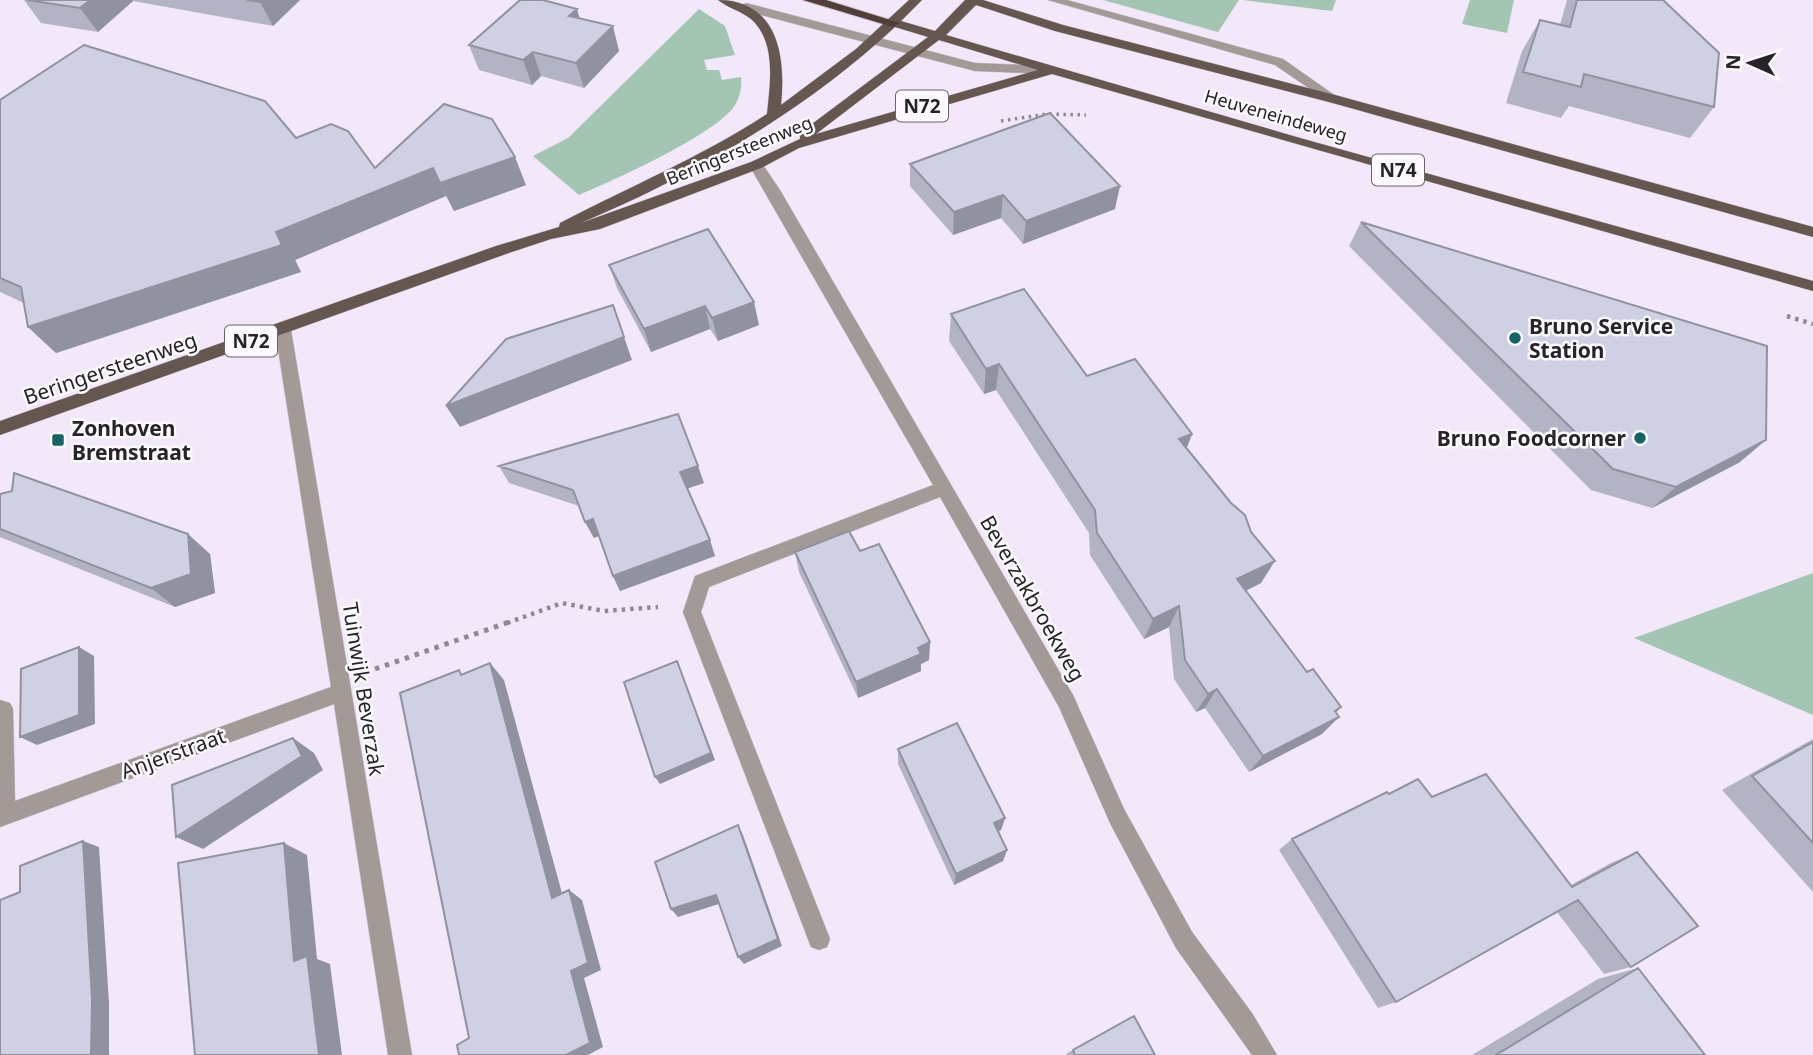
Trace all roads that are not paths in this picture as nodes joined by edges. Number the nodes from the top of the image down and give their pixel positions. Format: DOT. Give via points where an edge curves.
graph roads {
  1 [pos="724,0"];
  2 [pos="810,0"];
  3 [pos="916,0"];
  4 [pos="973,0"];
  5 [pos="1054,0"];
  6 [pos="746,7"];
  7 [pos="893,23"];
  8 [pos="937,36"];
  9 [pos="873,42"];
  10 [pos="916,53"];
  11 [pos="1051,70"];
  12 [pos="1334,99"];
  13 [pos="773,115"];
  14 [pos="794,145"];
  15 [pos="756,165"];
  16 [pos="1813,232"];
  17 [pos="550,234"];
  18 [pos="1813,286"];
  19 [pos="283,330"];
  20 [pos="0,428"];
  21 [pos="943,488"];
  22 [pos="341,687"];
  23 [pos="0,709"];
  24 [pos="2,816"];
  25 [pos="819,939"];
  26 [pos="400,1055"];
  27 [pos="1265,1055"];
  1 -- 6 [label="main road, N74"];
  2 -- 7 [label="highway, Heuveneindeweg / N74"];
  3 -- 7 [label="main road, Beringersteenweg / N72"];
  4 -- 8 [label="main road"];
  4 -- 12 [label="main road, Heuveneindeweg / N74" via="1059,29"];
  5 -- 12 [label="street, Heuveneindeweg" via="1279,62"];
  6 -- 9 [label="street, N74"];
  6 -- 13 [label="main road" via="768,30 774,51 778,78"];
  7 -- 8 [label="main road, Heuveneindeweg / N74"];
  7 -- 9 [label="main road, Beringersteenweg / N72"];
  8 -- 10 [label="main road"];
  8 -- 11 [label="main road, Heuveneindeweg / N74"];
  9 -- 10 [label="street, N74"];
  9 -- 13 [label="main road, Beringersteenweg / N72"];
  10 -- 11 [label="street, N74" via="975,67"];
  10 -- 14 [label="main road"];
  11 -- 14 [label="main road, Beringersteenweg / N72"];
  11 -- 18 [label="main road, Heuveneindeweg / N74"];
  12 -- 16 [label="main road, Heuveneindeweg / N74"];
  13 -- 17 [label="main road, Beringersteenweg / N72" via="667,178"];
  14 -- 15 [label="main road, Beringersteenweg / N72"];
  15 -- 17 [label="main road, Beringersteenweg / N72" via="596,226"];
  15 -- 21 [label="street, Beverzakbroekweg"];
  17 -- 19 [label="main road, Beringersteenweg / N72"];
  19 -- 20 [label="main road, Beringersteenweg / N72"];
  19 -- 22 [label="street, Tuinwijk Beverzak"];
  21 -- 25 [label="street" via="701,582 694,604 692,612"];
  21 -- 27 [label="street, Beverzakbroekweg" via="1066,701 1116,817 1184,940"];
  22 -- 24 [label="street, Anjerstraat"];
  22 -- 26 [label="street, Tuinwijk Beverzak"];
  23 -- 24 [label="street, Anjerstraat"];
}
